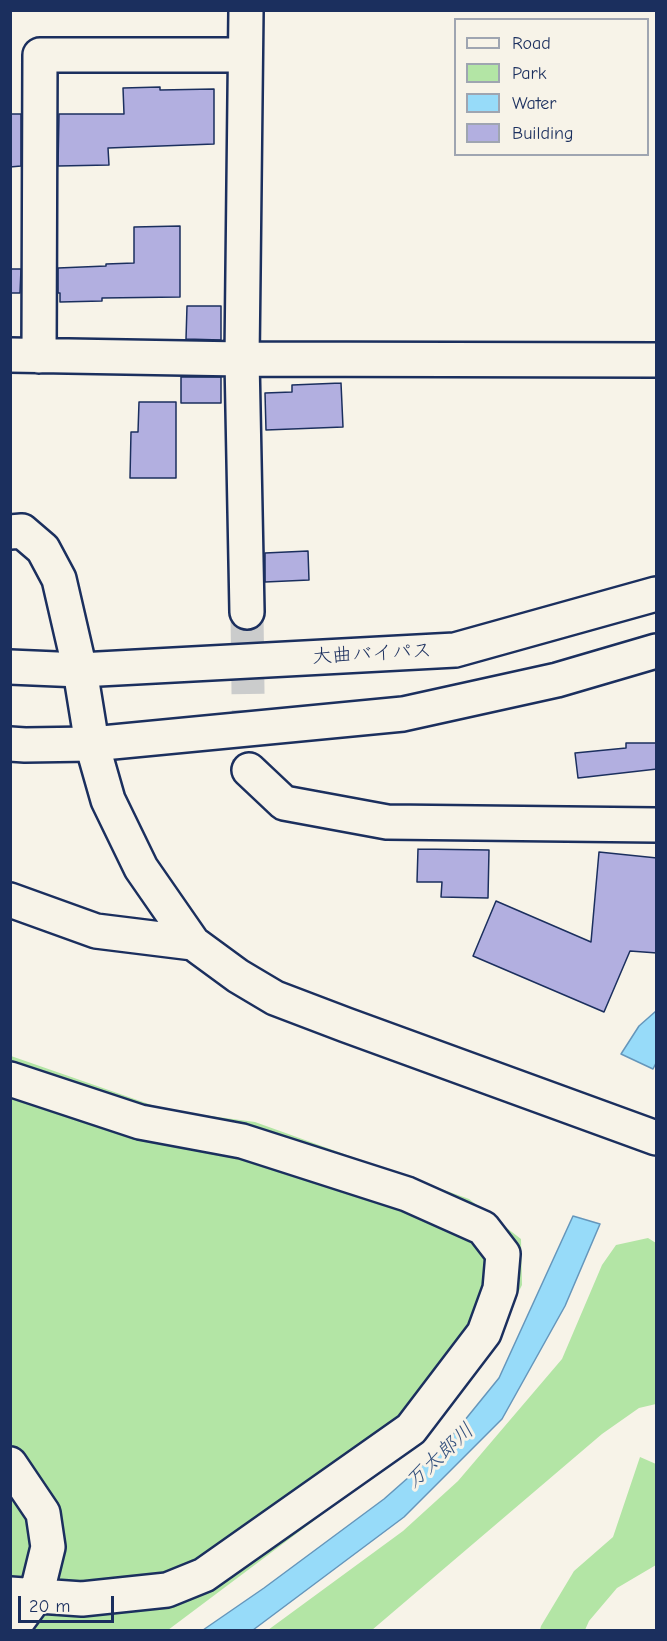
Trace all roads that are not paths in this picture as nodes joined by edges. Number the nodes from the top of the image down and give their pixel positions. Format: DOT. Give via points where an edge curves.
graph roads {
  1 [pos="246,10"];
  2 [pos="245,55"];
  3 [pos="25,356"];
  4 [pos="242,359"];
  5 [pos="657,360"];
  6 [pos="10,532"];
  7 [pos="657,594"];
  8 [pos="247,612"];
  9 [pos="657,651"];
  10 [pos="10,668"];
  11 [pos="80,670"];
  12 [pos="10,744"];
  13 [pos="92,744"];
  14 [pos="249,770"];
  15 [pos="657,825"];
  16 [pos="10,900"];
  17 [pos="193,943"];
  18 [pos="10,1079"];
  19 [pos="657,1138"];
  20 [pos="10,1464"];
  21 [pos="23,1595"];
  22 [pos="11,1630"];
  1 -- 2 [label="main road"];
  2 -- 3 [label="main road" via="40,56"];
  2 -- 4 [label="main road"];
  3 -- 4 [label="main road"];
  4 -- 5 [label="main road"];
  4 -- 8 [label="main road"];
  6 -- 11 [label="main road" via="22,531 43,549 59,579"];
  7 -- 11 [label="main road, 大曲バイパス" via="455,650"];
  9 -- 13 [label="main road" via="557,680 403,714"];
  10 -- 11 [label="main road, 大曲バイパス"];
  11 -- 13 [label="main road"];
  12 -- 13 [label="main road"];
  13 -- 17 [label="main road" via="108,800 141,867"];
  14 -- 15 [label="main road" via="284,804 387,822"];
  16 -- 17 [label="main road" via="96,931"];
  17 -- 19 [label="main road" via="275,998"];
  18 -- 21 [label="main road" via="140,1122 242,1141 407,1194 483,1228 503,1254 501,1289 484,1333 411,1429 204,1575 167,1590 82,1599"];
  20 -- 21 [label="main road" via="43,1513 48,1547"];
  21 -- 22 [label="main road"];
}
